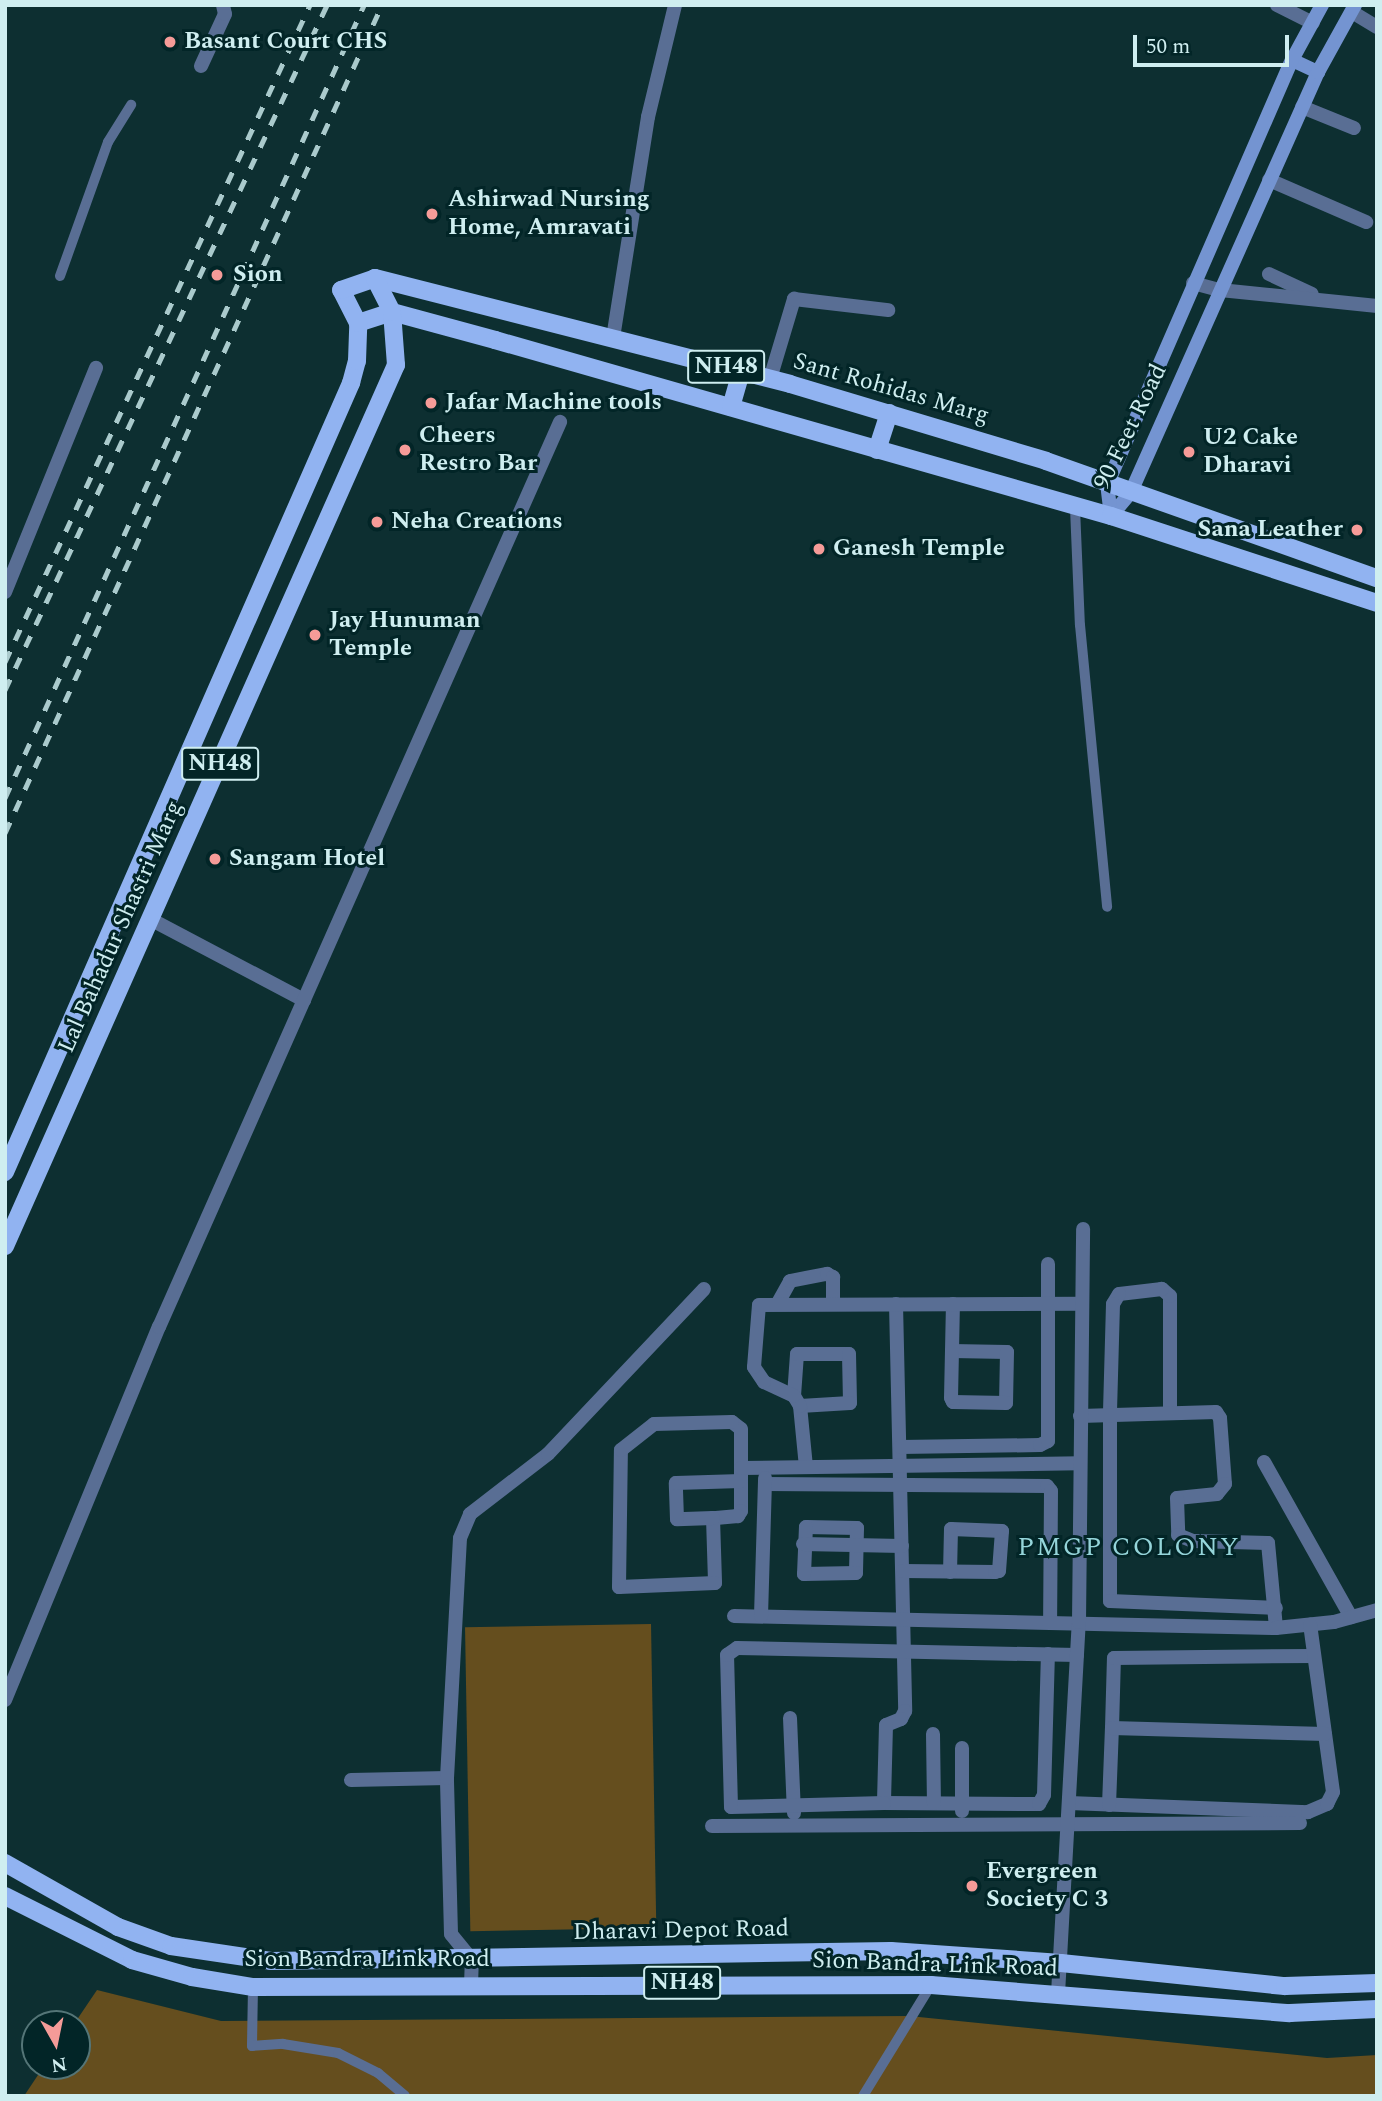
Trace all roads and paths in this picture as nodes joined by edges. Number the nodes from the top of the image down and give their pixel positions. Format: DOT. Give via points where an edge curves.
graph roads {
  1 [pos="223,5"];
  2 [pos="675,5"];
  3 [pos="1277,5"];
  4 [pos="1322,5"];
  5 [pos="1354,9"];
  6 [pos="1312,23"];
  7 [pos="1377,27"];
  8 [pos="1292,60"];
  9 [pos="201,66"];
  10 [pos="1318,72"];
  11 [pos="131,105"];
  12 [pos="1303,107"];
  13 [pos="1354,128"];
  14 [pos="1268,184"];
  15 [pos="1363,225"];
  16 [pos="1269,274"];
  17 [pos="60,276"];
  18 [pos="375,278"];
  19 [pos="1193,283"];
  20 [pos="1220,290"];
  21 [pos="1295,292"];
  22 [pos="1312,294"];
  23 [pos="1377,306"];
  24 [pos="888,310"];
  25 [pos="392,312"];
  26 [pos="358,323"];
  27 [pos="613,338"];
  28 [pos="96,368"];
  29 [pos="741,371"];
  30 [pos="770,379"];
  31 [pos="731,407"];
  32 [pos="889,413"];
  33 [pos="560,422"];
  34 [pos="877,450"];
  35 [pos="1107,485"];
  36 [pos="1131,492"];
  37 [pos="1075,508"];
  38 [pos="1111,516"];
  39 [pos="1377,578"];
  40 [pos="5,592"];
  41 [pos="1377,603"];
  42 [pos="1107,907"];
  43 [pos="152,920"];
  44 [pos="85,994"];
  45 [pos="304,1000"];
  46 [pos="112,1007"];
  47 [pos="5,1172"];
  48 [pos="1083,1229"];
  49 [pos="5,1246"];
  50 [pos="1048,1264"];
  51 [pos="704,1289"];
  52 [pos="778,1303"];
  53 [pos="833,1303"];
  54 [pos="896,1304"];
  55 [pos="953,1304"];
  56 [pos="1048,1304"];
  57 [pos="1082,1304"];
  58 [pos="952,1351"];
  59 [pos="797,1401"];
  60 [pos="1170,1412"];
  61 [pos="1110,1413"];
  62 [pos="1080,1416"];
  63 [pos="934,1446"];
  64 [pos="1016,1446"];
  65 [pos="900,1447"];
  66 [pos="1265,1462"];
  67 [pos="1017,1464"];
  68 [pos="1079,1464"];
  69 [pos="934,1465"];
  70 [pos="900,1466"];
  71 [pos="806,1467"];
  72 [pos="862,1467"];
  73 [pos="765,1468"];
  74 [pos="741,1474"];
  75 [pos="765,1484"];
  76 [pos="863,1484"];
  77 [pos="901,1485"];
  78 [pos="934,1485"];
  79 [pos="1017,1486"];
  80 [pos="713,1518"];
  81 [pos="858,1545"];
  82 [pos="902,1546"];
  83 [pos="903,1571"];
  84 [pos="950,1572"];
  85 [pos="1276,1608"];
  86 [pos="1377,1610"];
  87 [pos="734,1616"];
  88 [pos="761,1616"];
  89 [pos="1351,1617"];
  90 [pos="904,1619"];
  91 [pos="1050,1620"];
  92 [pos="1079,1622"];
  93 [pos="1310,1625"];
  94 [pos="1276,1629"];
  95 [pos="904,1651"];
  96 [pos="1048,1654"];
  97 [pos="1077,1655"];
  98 [pos="1314,1656"];
  99 [pos="5,1700"];
  100 [pos="790,1718"];
  101 [pos="1112,1728"];
  102 [pos="933,1734"];
  103 [pos="1325,1734"];
  104 [pos="962,1748"];
  105 [pos="447,1778"];
  106 [pos="351,1780"];
  107 [pos="884,1803"];
  108 [pos="934,1803"];
  109 [pos="1069,1803"];
  110 [pos="962,1804"];
  111 [pos="1109,1805"];
  112 [pos="793,1806"];
  113 [pos="961,1823"];
  114 [pos="1300,1823"];
  115 [pos="794,1825"];
  116 [pos="1068,1825"];
  117 [pos="712,1826"];
  118 [pos="5,1863"];
  119 [pos="5,1896"];
  120 [pos="472,1959"];
  121 [pos="1061,1963"];
  122 [pos="1377,1983"];
  123 [pos="471,1985"];
  124 [pos="931,1985"];
  125 [pos="253,1987"];
  126 [pos="1058,1994"];
  127 [pos="1377,2009"];
  128 [pos="405,2096"];
  129 [pos="863,2096"];
  1 -- 9 [label="street" via="225,14"];
  2 -- 27 [label="street" via="648,117"];
  3 -- 6 [label="street"];
  4 -- 6 [label="main road, 90 Feet Road"];
  5 -- 7 [label="street"];
  5 -- 10 [label="main road, 90 Feet Road"];
  6 -- 8 [label="main road, 90 Feet Road"];
  8 -- 10 [label="main road"];
  8 -- 19 [label="main road, 90 Feet Road"];
  10 -- 12 [label="main road, 90 Feet Road"];
  11 -- 17 [label="lane" via="108,142"];
  12 -- 13 [label="street"];
  12 -- 14 [label="main road, 90 Feet Road"];
  14 -- 15 [label="street"];
  14 -- 20 [label="main road, 90 Feet Road"];
  16 -- 21 [label="street"];
  18 -- 25 [label="main road, Lal Bahadur Shastri Marg / NH48"];
  18 -- 26 [label="main road, Lal Bahadur Shastri Marg / NH48" via="341,290"];
  18 -- 27 [label="main road, Sant Rohidas Marg / NH48"];
  19 -- 20 [label="street"];
  19 -- 35 [label="main road, 90 Feet Road"];
  20 -- 21 [label="street"];
  20 -- 36 [label="main road, 90 Feet Road"];
  21 -- 22 [label="street"];
  21 -- 23 [label="street"];
  24 -- 30 [label="street" via="794,299"];
  25 -- 26 [label="main road"];
  25 -- 31 [label="main road"];
  25 -- 43 [label="main road, Lal Bahadur Shastri Marg / NH48" via="396,365"];
  26 -- 44 [label="main road, Lal Bahadur Shastri Marg / NH48" via="351,383"];
  27 -- 29 [label="main road, Sant Rohidas Marg / NH48"];
  28 -- 40 [label="street"];
  29 -- 30 [label="main road, Sant Rohidas Marg / NH48"];
  29 -- 31 [label="main road"];
  30 -- 32 [label="main road, Sant Rohidas Marg / NH48"];
  31 -- 34 [label="main road"];
  32 -- 34 [label="main road"];
  32 -- 35 [label="main road, Sant Rohidas Marg / NH48" via="1046,461"];
  33 -- 45 [label="street"];
  34 -- 37 [label="main road"];
  35 -- 36 [label="main road, Sant Rohidas Marg"];
  35 -- 38 [label="main road, 90 Feet Road"];
  36 -- 38 [label="main road, 90 Feet Road"];
  36 -- 39 [label="main road, Sant Rohidas Marg"];
  37 -- 38 [label="main road"];
  37 -- 42 [label="lane" via="1080,625"];
  38 -- 41 [label="main road"];
  43 -- 45 [label="street"];
  43 -- 46 [label="main road, Lal Bahadur Shastri Marg / NH48"];
  44 -- 46 [label="main road"];
  44 -- 47 [label="main road, Lal Bahadur Shastri Marg / NH48"];
  45 -- 99 [label="street" via="159,1327"];
  46 -- 49 [label="main road, Lal Bahadur Shastri Marg / NH48"];
  48 -- 57 [label="street"];
  50 -- 56 [label="street"];
  51 -- 105 [label="street" via="548,1454 491,1493 470,1514 460,1538 457,1567"];
  52 -- 53 [label="street"];
  52 -- 53 [label="street" via="790,1282 827,1274 833,1277"];
  52 -- 59 [label="street" via="759,1305 755,1312 754,1367 764,1382"];
  53 -- 54 [label="street"];
  54 -- 55 [label="street"];
  54 -- 65 [label="street"];
  55 -- 56 [label="street"];
  55 -- 58 [label="street"];
  56 -- 57 [label="street"];
  56 -- 64 [label="street" via="1048,1438 1040,1445"];
  57 -- 62 [label="street"];
  58 -- 58 [label="street" via="951,1398 955,1405 1006,1404 1007,1352"];
  59 -- 59 [label="street" via="850,1403 849,1354 797,1354"];
  59 -- 71 [label="street"];
  60 -- 61 [label="street"];
  60 -- 61 [label="street" via="1170,1296 1162,1289 1122,1293 1114,1300"];
  60 -- 85 [label="street" via="1209,1411 1220,1418 1223,1489 1177,1498 1178,1535 1193,1541 1268,1544"];
  61 -- 62 [label="street"];
  61 -- 85 [label="street" via="1110,1601"];
  62 -- 68 [label="street"];
  63 -- 64 [label="street"];
  63 -- 65 [label="street"];
  63 -- 69 [label="street"];
  64 -- 67 [label="street"];
  65 -- 70 [label="street"];
  66 -- 89 [label="street"];
  67 -- 68 [label="street"];
  67 -- 69 [label="street"];
  67 -- 79 [label="street"];
  68 -- 92 [label="street"];
  69 -- 70 [label="street"];
  69 -- 78 [label="street"];
  70 -- 72 [label="street"];
  70 -- 77 [label="street"];
  71 -- 72 [label="street"];
  71 -- 73 [label="street"];
  72 -- 76 [label="street"];
  73 -- 74 [label="street"];
  73 -- 75 [label="street"];
  74 -- 80 [label="street" via="740,1514"];
  74 -- 80 [label="street" via="676,1483 677,1518"];
  74 -- 80 [label="street" via="741,1429 732,1422 654,1423 623,1447 619,1587 712,1585"];
  75 -- 76 [label="street"];
  75 -- 88 [label="street"];
  76 -- 77 [label="street"];
  77 -- 78 [label="street"];
  77 -- 82 [label="street"];
  78 -- 79 [label="street"];
  79 -- 91 [label="street" via="1047,1486 1051,1492"];
  81 -- 81 [label="street" via="803,1545 804,1574 850,1576 856,1570"];
  81 -- 82 [label="street"];
  82 -- 83 [label="street"];
  83 -- 84 [label="street"];
  83 -- 90 [label="street"];
  84 -- 84 [label="street" via="999,1571 1002,1531 951,1529"];
  85 -- 94 [label="street"];
  86 -- 89 [label="street"];
  87 -- 88 [label="street"];
  88 -- 90 [label="street"];
  89 -- 93 [label="street"];
  90 -- 91 [label="street"];
  90 -- 95 [label="street"];
  91 -- 92 [label="street"];
  92 -- 94 [label="street"];
  92 -- 97 [label="street"];
  93 -- 94 [label="street"];
  93 -- 98 [label="street"];
  95 -- 96 [label="street"];
  95 -- 107 [label="street" via="905,1711 901,1719 886,1725"];
  95 -- 112 [label="street" via="737,1648 727,1655 729,1804"];
  96 -- 97 [label="street"];
  96 -- 110 [label="street" via="1043,1800 1032,1805"];
  97 -- 109 [label="street"];
  98 -- 101 [label="street" via="1114,1658"];
  98 -- 103 [label="street"];
  100 -- 112 [label="street"];
  101 -- 103 [label="street"];
  101 -- 111 [label="street"];
  102 -- 108 [label="street"];
  103 -- 111 [label="street" via="1333,1791 1318,1810"];
  104 -- 110 [label="street"];
  105 -- 106 [label="street"];
  105 -- 120 [label="street" via="451,1934"];
  107 -- 108 [label="street"];
  107 -- 112 [label="street"];
  108 -- 110 [label="street"];
  109 -- 111 [label="street"];
  109 -- 116 [label="street"];
  110 -- 113 [label="street"];
  112 -- 115 [label="street"];
  113 -- 115 [label="street"];
  113 -- 116 [label="street"];
  114 -- 116 [label="street"];
  115 -- 117 [label="street"];
  116 -- 121 [label="street"];
  118 -- 120 [label="main road, Dharavi Depot Road" via="118,1927 194,1951 271,1961"];
  119 -- 125 [label="main road, Sion Bandra Link Road / NH48" via="132,1960 192,1978"];
  120 -- 121 [label="main road, Dharavi Depot Road" via="891,1951"];
  120 -- 123 [label="street"];
  121 -- 122 [label="main road, Dharavi Depot Road" via="1285,1986"];
  121 -- 126 [label="street"];
  123 -- 124 [label="main road, Sion Bandra Link Road / NH48"];
  123 -- 125 [label="main road, Sion Bandra Link Road / NH48"];
  124 -- 126 [label="main road, Sion Bandra Link Road / NH48"];
  124 -- 129 [label="lane"];
  125 -- 128 [label="lane" via="252,2046 283,2044 338,2053 378,2073"];
  126 -- 127 [label="main road, Sion Bandra Link Road / NH48" via="1290,2013"];
}
